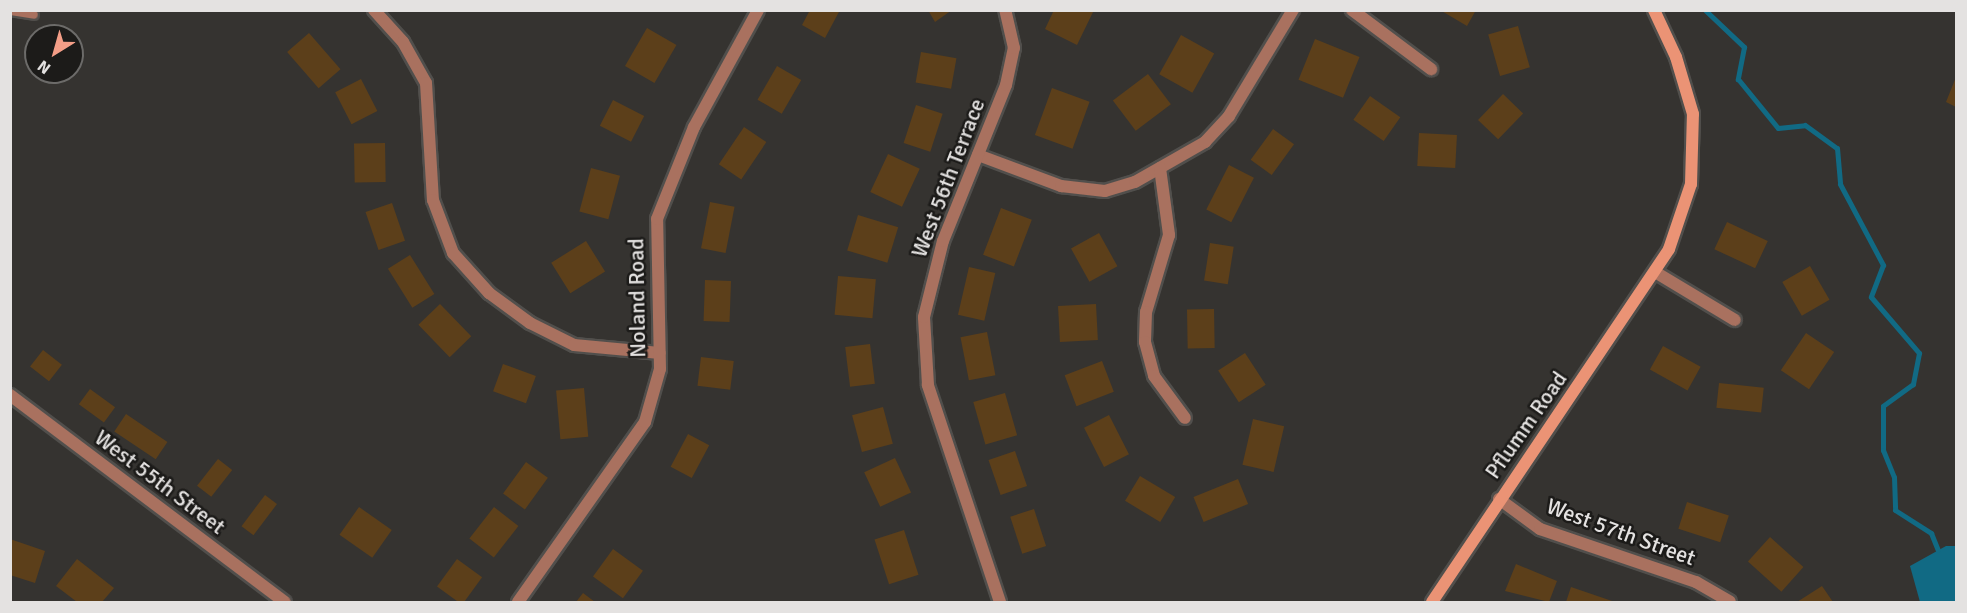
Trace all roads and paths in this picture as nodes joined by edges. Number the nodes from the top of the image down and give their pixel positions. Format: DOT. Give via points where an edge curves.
graph roads {
  1 [pos="374,10"];
  2 [pos="758,10"];
  3 [pos="1005,10"];
  4 [pos="1293,10"];
  5 [pos="1352,10"];
  6 [pos="1654,10"];
  7 [pos="10,11"];
  8 [pos="34,15"];
  9 [pos="1431,69"];
  10 [pos="978,155"];
  11 [pos="1160,168"];
  12 [pos="1655,272"];
  13 [pos="1735,320"];
  14 [pos="660,353"];
  15 [pos="10,395"];
  16 [pos="1185,418"];
  17 [pos="1499,499"];
  18 [pos="285,603"];
  19 [pos="518,603"];
  20 [pos="1000,603"];
  21 [pos="1432,603"];
  22 [pos="1730,603"];
  1 -- 14 [label="street" via="403,42 426,83 434,200 453,253 489,293 565,341"];
  2 -- 14 [label="street, Noland Road" via="694,127 657,219"];
  3 -- 10 [label="street, West 56th Terrace" via="1014,48 1006,86"];
  4 -- 11 [label="street" via="1229,116 1205,142"];
  5 -- 9 [label="street"];
  6 -- 12 [label="main road, Pflumm Road" via="1676,57 1693,114 1691,184 1669,249"];
  7 -- 8 [label="lane"];
  10 -- 11 [label="street" via="1061,186 1105,191"];
  10 -- 20 [label="street, West 56th Terrace" via="943,241 924,316 928,385"];
  11 -- 16 [label="street" via="1169,235 1146,312 1145,342 1154,376"];
  12 -- 13 [label="street"];
  12 -- 17 [label="main road, Pflumm Road"];
  14 -- 19 [label="street, Noland Road" via="645,422"];
  15 -- 18 [label="street, West 55th Street"];
  17 -- 21 [label="main road, Pflumm Road"];
  17 -- 22 [label="street, West 57th Street" via="1540,529 1696,582"];
}
